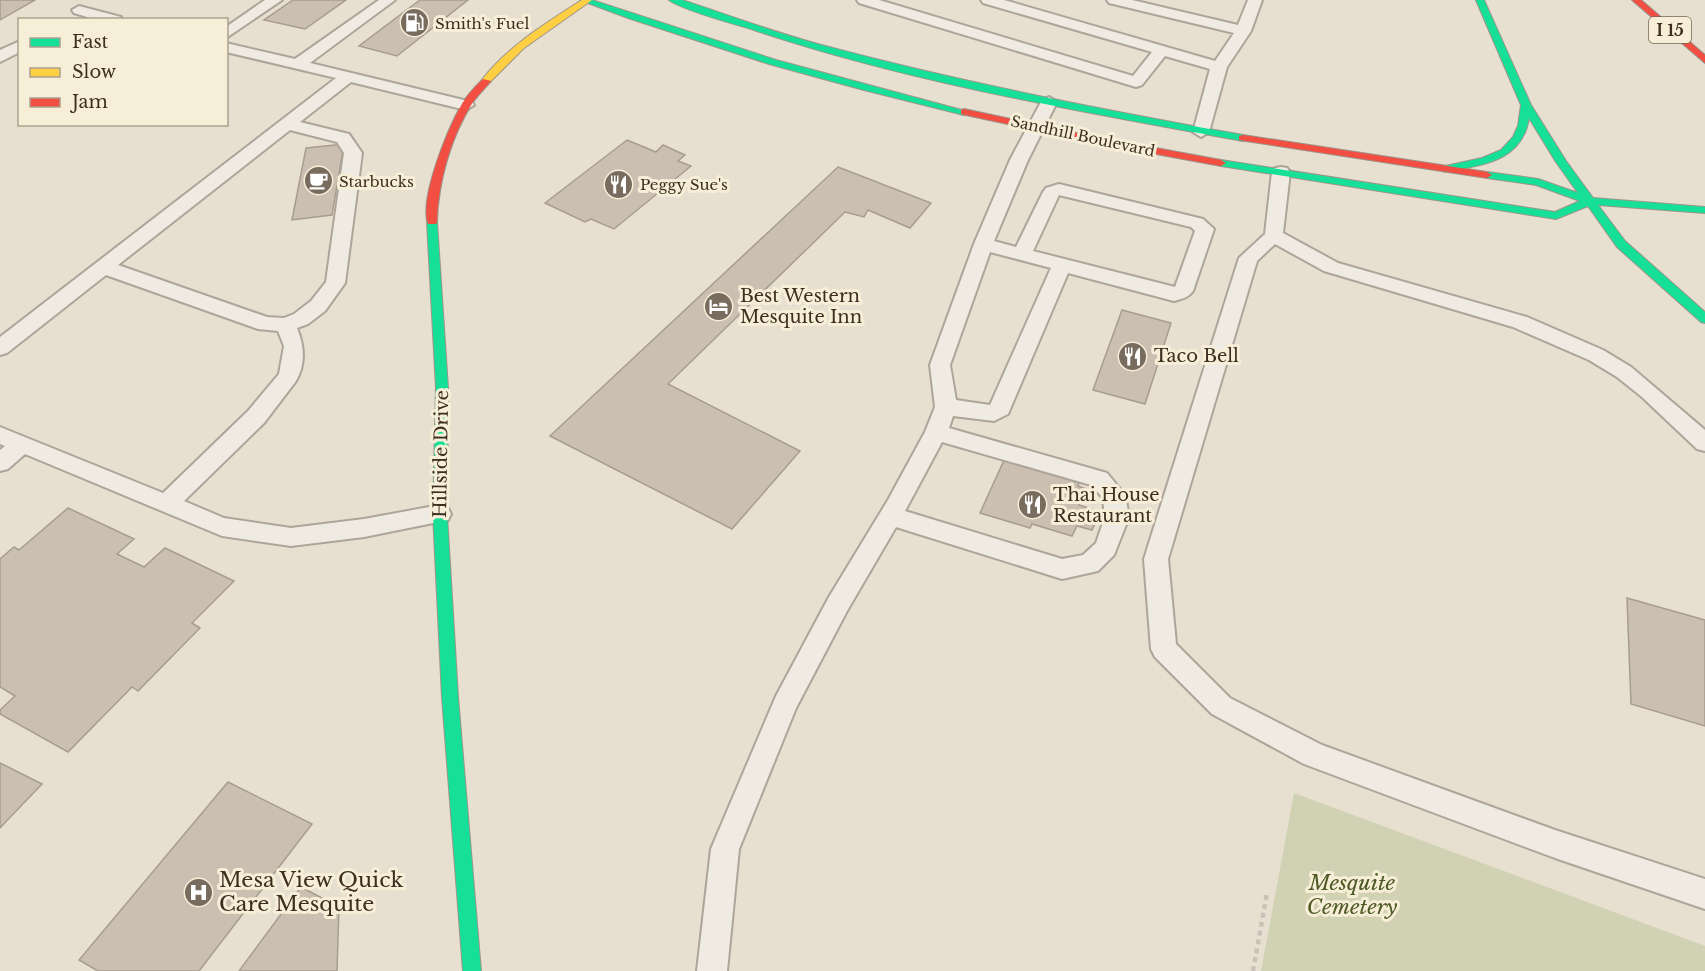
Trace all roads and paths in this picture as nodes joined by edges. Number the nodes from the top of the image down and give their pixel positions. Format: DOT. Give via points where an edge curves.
graph roads {
  1 [pos="96,0"];
  2 [pos="276,0"];
  3 [pos="388,0"];
  4 [pos="586,0"];
  5 [pos="673,0"];
  6 [pos="864,0"];
  7 [pos="988,0"];
  8 [pos="1114,0"];
  9 [pos="1168,0"];
  10 [pos="1255,0"];
  11 [pos="1480,0"];
  12 [pos="1636,0"];
  13 [pos="79,10"];
  14 [pos="1157,12"];
  15 [pos="66,18"];
  16 [pos="109,18"];
  17 [pos="1243,31"];
  18 [pos="228,33"];
  19 [pos="18,46"];
  20 [pos="228,48"];
  21 [pos="1161,51"];
  22 [pos="0,57"];
  23 [pos="1705,60"];
  24 [pos="297,65"];
  25 [pos="1219,68"];
  26 [pos="348,77"];
  27 [pos="1049,102"];
  28 [pos="466,105"];
  29 [pos="1526,105"];
  30 [pos="288,124"];
  31 [pos="1035,127"];
  32 [pos="1201,132"];
  33 [pos="1284,146"];
  34 [pos="1445,169"];
  35 [pos="1281,172"];
  36 [pos="1590,201"];
  37 [pos="1705,210"];
  38 [pos="1274,237"];
  39 [pos="983,244"];
  40 [pos="1022,254"];
  41 [pos="1062,265"];
  42 [pos="104,267"];
  43 [pos="1705,319"];
  44 [pos="286,325"];
  45 [pos="0,348"];
  46 [pos="946,407"];
  47 [pos="936,432"];
  48 [pos="0,435"];
  49 [pos="1705,443"];
  50 [pos="22,444"];
  51 [pos="0,463"];
  52 [pos="166,504"];
  53 [pos="440,514"];
  54 [pos="891,516"];
  55 [pos="1267,893"];
  56 [pos="1705,894"];
  57 [pos="472,971"];
  58 [pos="712,971"];
  59 [pos="1253,971"];
  1 -- 13 [label="lane"];
  2 -- 18 [label="lane"];
  3 -- 24 [label="lane"];
  4 -- 28 [label="main road, Hillside Drive" via="530,38 497,67"];
  4 -- 31 [label="main road, Sandhill Boulevard" via="835,79"];
  5 -- 27 [label="main road, Sandhill Boulevard" via="822,48"];
  6 -- 21 [label="lane" via="1136,82"];
  7 -- 21 [label="lane"];
  8 -- 14 [label="lane"];
  9 -- 14 [label="lane"];
  10 -- 17 [label="lane"];
  11 -- 29 [label="main road"];
  12 -- 23 [label="main road, I 15"];
  13 -- 15 [label="lane"];
  13 -- 16 [label="lane"];
  14 -- 17 [label="lane"];
  17 -- 25 [label="lane"];
  19 -- 22 [label="lane"];
  20 -- 24 [label="lane"];
  21 -- 25 [label="lane"];
  24 -- 26 [label="lane"];
  25 -- 32 [label="lane"];
  26 -- 28 [label="lane"];
  26 -- 30 [label="lane"];
  27 -- 31 [label="lane"];
  27 -- 32 [label="main road, Sandhill Boulevard"];
  28 -- 53 [label="main road, Hillside Drive" via="449,144 431,204 442,388"];
  29 -- 34 [label="main road" via="1519,137 1505,152"];
  29 -- 36 [label="main road"];
  30 -- 42 [label="lane"];
  30 -- 44 [label="lane" via="343,138 353,153 334,283 318,306 302,319"];
  31 -- 35 [label="main road, Sandhill Boulevard"];
  31 -- 39 [label="lane"];
  32 -- 33 [label="main road, Sandhill Boulevard"];
  33 -- 34 [label="main road, Sandhill Boulevard"];
  33 -- 35 [label="main road"];
  34 -- 36 [label="main road, Sandhill Boulevard" via="1538,182"];
  35 -- 36 [label="main road, Sandhill Boulevard" via="1556,216"];
  35 -- 38 [label="lane"];
  36 -- 37 [label="main road, Sandhill Boulevard"];
  36 -- 43 [label="main road" via="1621,244"];
  38 -- 49 [label="lane" via="1330,267 1520,322 1596,356 1624,372"];
  38 -- 56 [label="lane" via="1248,258 1155,559 1164,649 1221,706 1314,755 1555,844"];
  39 -- 40 [label="lane"];
  39 -- 46 [label="lane" via="940,365"];
  40 -- 41 [label="lane"];
  40 -- 41 [label="lane" via="1052,192 1059,189 1197,223 1205,229 1183,291 1174,295"];
  41 -- 46 [label="lane" via="1000,408 994,413"];
  42 -- 44 [label="lane" via="265,324"];
  42 -- 45 [label="lane"];
  44 -- 52 [label="lane" via="294,346 289,376 256,417"];
  46 -- 47 [label="lane"];
  47 -- 54 [label="lane"];
  47 -- 54 [label="lane" via="1099,479 1114,495 1117,517 1106,548 1090,564 1062,569"];
  48 -- 50 [label="lane"];
  50 -- 51 [label="lane"];
  50 -- 52 [label="lane"];
  52 -- 53 [label="lane" via="222,527 291,537"];
  53 -- 57 [label="main road, Hillside Drive"];
  54 -- 58 [label="lane" via="785,704 725,849"];
  55 -- 59 [label="path"];
}
